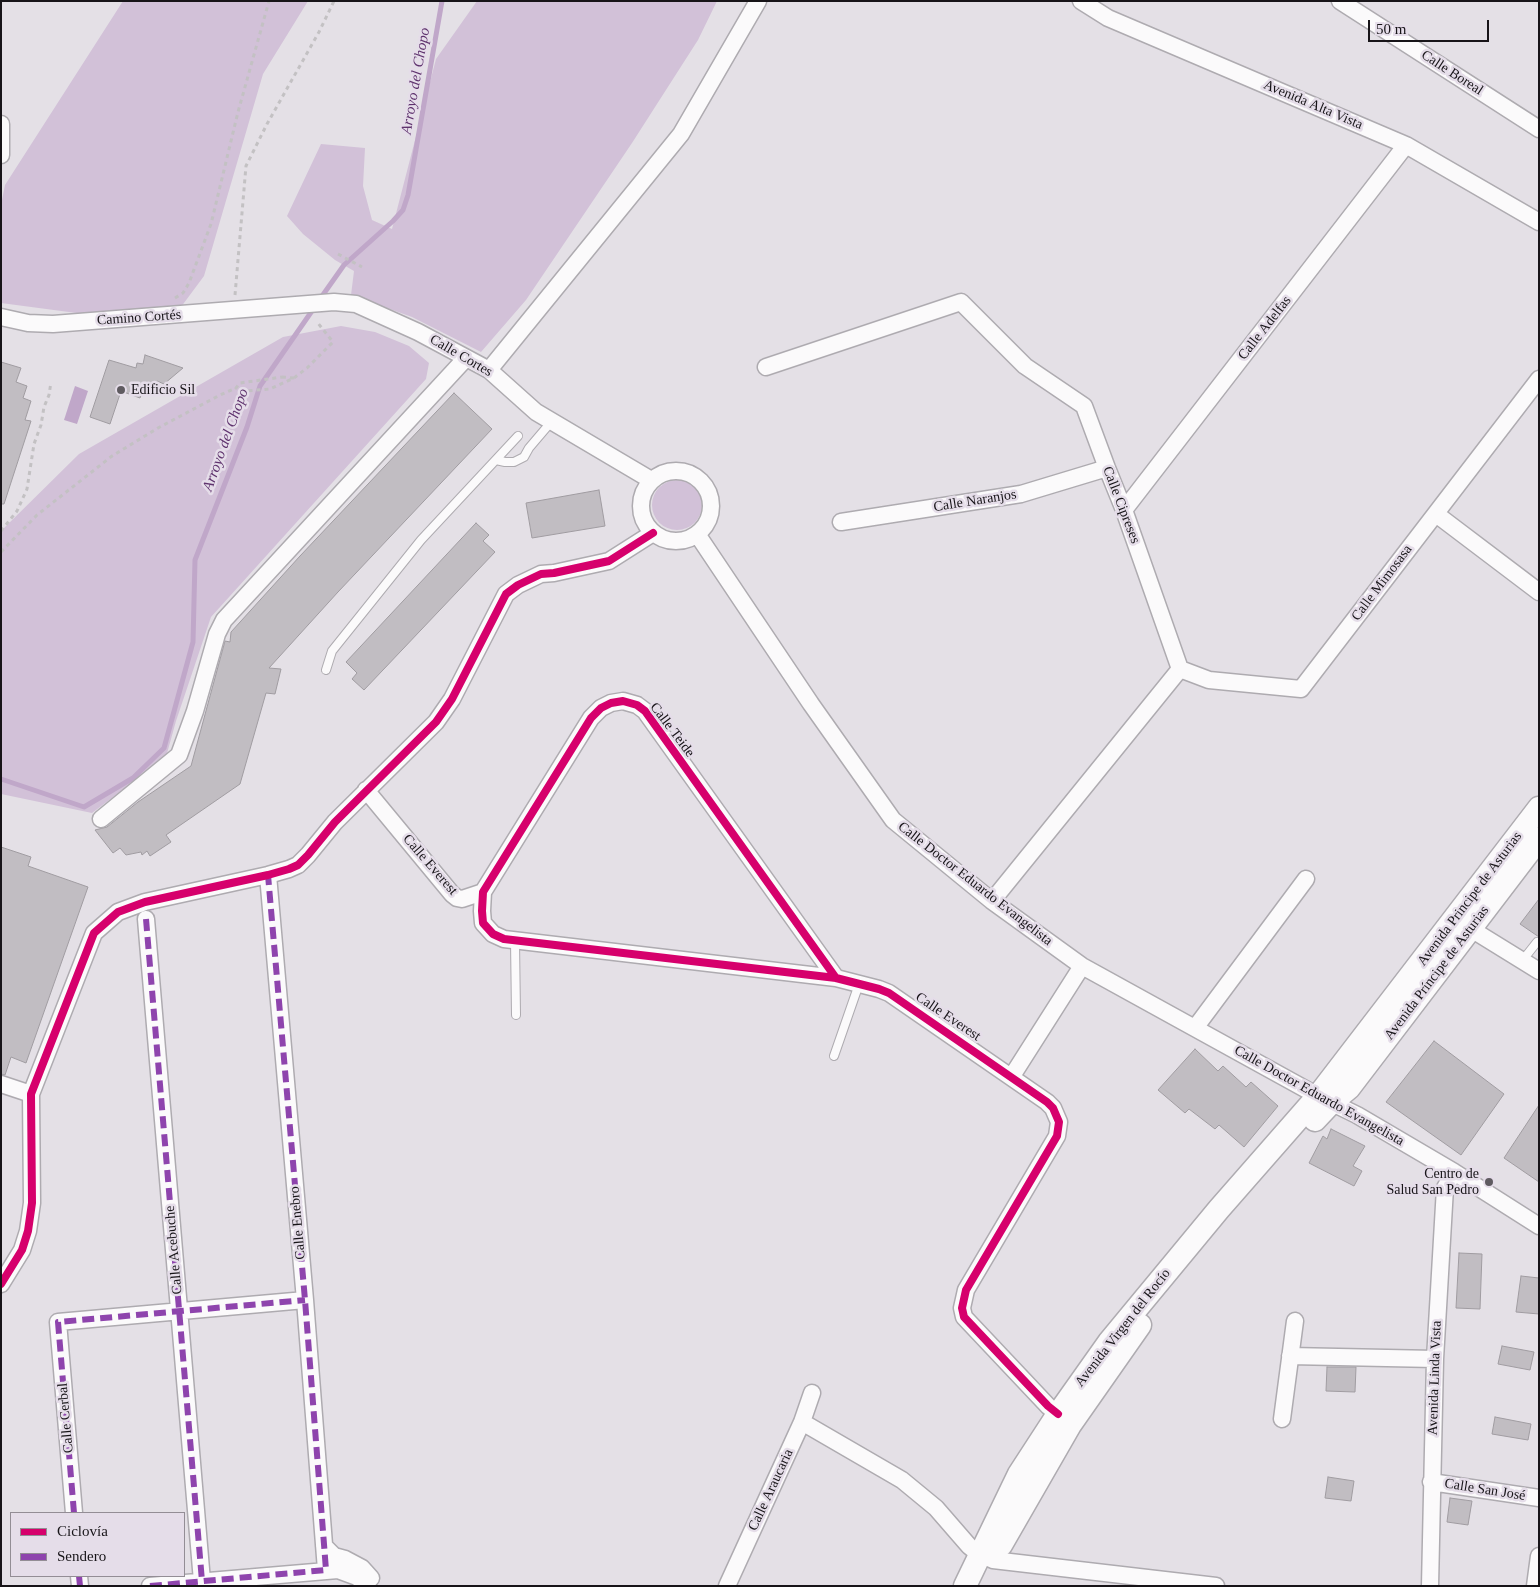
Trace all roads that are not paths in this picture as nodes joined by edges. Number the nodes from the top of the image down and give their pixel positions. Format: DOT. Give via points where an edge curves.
graph roads {
  1 [pos="758,1"];
  2 [pos="1080,1"];
  3 [pos="1340,1"];
  4 [pos="1,124"];
  5 [pos="1539,129"];
  6 [pos="1406,145"];
  7 [pos="1,155"];
  8 [pos="1539,222"];
  9 [pos="276,307"];
  10 [pos="1,317"];
  11 [pos="466,358"];
  12 [pos="766,367"];
  13 [pos="489,370"];
  14 [pos="1539,379"];
  15 [pos="552,422"];
  16 [pos="518,436"];
  17 [pos="496,460"];
  18 [pos="1107,468"];
  19 [pos="651,480"];
  20 [pos="1124,510"];
  21 [pos="1436,514"];
  22 [pos="841,522"];
  23 [pos="653,533"];
  24 [pos="697,534"];
  25 [pos="1539,592"];
  26 [pos="1180,669"];
  27 [pos="326,670"];
  28 [pos="366,790"];
  29 [pos="1539,808"];
  30 [pos="101,819"];
  31 [pos="1539,839"];
  32 [pos="268,875"];
  33 [pos="1306,878"];
  34 [pos="483,892"];
  35 [pos="992,901"];
  36 [pos="146,919"];
  37 [pos="1471,929"];
  38 [pos="514,941"];
  39 [pos="1537,942"];
  40 [pos="1522,961"];
  41 [pos="1082,966"];
  42 [pos="1539,971"];
  43 [pos="836,978"];
  44 [pos="859,984"];
  45 [pos="1402,989"];
  46 [pos="516,1015"];
  47 [pos="1195,1028"];
  48 [pos="834,1056"];
  49 [pos="1012,1076"];
  50 [pos="1,1084"];
  51 [pos="31,1094"];
  52 [pos="1325,1099"];
  53 [pos="1454,1172"];
  54 [pos="1539,1226"];
  55 [pos="1,1284"];
  56 [pos="305,1300"];
  57 [pos="179,1312"];
  58 [pos="1295,1321"];
  59 [pos="1290,1356"];
  60 [pos="1435,1359"];
  61 [pos="812,1393"];
  62 [pos="1058,1414"];
  63 [pos="1282,1419"];
  64 [pos="802,1422"];
  65 [pos="1431,1482"];
  66 [pos="1539,1498"];
  67 [pos="74,1512"];
  68 [pos="324,1546"];
  69 [pos="1539,1556"];
  70 [pos="986,1557"];
  71 [pos="326,1570"];
  72 [pos="202,1581"];
  73 [pos="150,1586"];
  74 [pos="368,1586"];
  75 [pos="374,1586"];
  76 [pos="727,1586"];
  77 [pos="965,1586"];
  78 [pos="980,1586"];
  79 [pos="1216,1586"];
  80 [pos="1430,1586"];
  81 [pos="1535,1586"];
  1 -- 13 [label="street" via="680,134"];
  2 -- 6 [label="street, Avenida Alta Vista" via="1108,18"];
  3 -- 5 [label="street, Calle Boreal"];
  4 -- 7 [label="street"];
  6 -- 8 [label="street, Avenida Alta Vista"];
  6 -- 20 [label="street, Calle Adelfas"];
  9 -- 10 [label="street, Camino Cortés" via="53,324"];
  9 -- 11 [label="street, Calle Cortes" via="334,302 356,304"];
  11 -- 13 [label="street, Calle Cortes"];
  11 -- 30 [label="street" via="224,620 179,755"];
  12 -- 18 [label="street, Calle Cipreses" via="961,302 1025,366 1084,406"];
  13 -- 15 [label="street, Calle Cortes"];
  14 -- 21 [label="street, Calle Mimosasa"];
  15 -- 17 [label="lane" via="524,457 514,462"];
  15 -- 19 [label="street, Calle Cortes"];
  16 -- 17 [label="lane"];
  17 -- 27 [label="lane" via="421,540 332,651"];
  18 -- 20 [label="street, Calle Cipreses"];
  18 -- 22 [label="street, Calle Naranjos" via="1021,494"];
  19 -- 23 [label="street" via="644,490 641,513"];
  19 -- 24 [label="street" via="660,474 680,471 699,479 706,487 711,507 709,517"];
  20 -- 26 [label="street, Calle Cipreses"];
  21 -- 25 [label="street"];
  21 -- 26 [label="street, Calle Mimosasa" via="1302,689 1209,680"];
  23 -- 24 [label="street" via="670,541 680,541"];
  23 -- 28 [label="street" via="608,561 541,574 506,594 452,699 436,722"];
  24 -- 35 [label="street, Calle Doctor Eduardo Evangelista" via="892,820"];
  26 -- 35 [label="street"];
  28 -- 32 [label="street" via="298,864"];
  28 -- 34 [label="street, Calle Everest" via="452,894 462,899"];
  29 -- 45 [label="street, Avenida Principe de Asturias"];
  31 -- 37 [label="street, Avenida Príncipe de Asturias"];
  32 -- 51 [label="street" via="145,902 118,912 94,934"];
  32 -- 56 [label="street, Calle Enebro"];
  33 -- 47 [label="street"];
  34 -- 38 [label="street, Calle Everest" via="484,922 493,934"];
  34 -- 43 [label="street, Calle Teide" via="591,718 601,708 623,701 645,711"];
  35 -- 41 [label="street, Calle Doctor Eduardo Evangelista"];
  36 -- 57 [label="street, Calle Acebuche"];
  37 -- 40 [label="street"];
  37 -- 52 [label="street, Avenida Príncipe de Asturias" via="1349,1088"];
  38 -- 43 [label="street, Calle Everest"];
  38 -- 46 [label="lane"];
  39 -- 40 [label="lane"];
  40 -- 42 [label="street"];
  41 -- 47 [label="street, Calle Doctor Eduardo Evangelista"];
  41 -- 49 [label="street"];
  43 -- 44 [label="street, Calle Everest"];
  44 -- 48 [label="lane"];
  44 -- 49 [label="street, Calle Everest" via="889,993"];
  45 -- 52 [label="street, Avenida Príncipe de Asturias" via="1386,1005"];
  47 -- 52 [label="street, Calle Doctor Eduardo Evangelista"];
  49 -- 62 [label="street, Calle Everest" via="1047,1102 1059,1127 1057,1136 966,1290 962,1308 964,1317"];
  50 -- 51 [label="street"];
  51 -- 55 [label="street" via="32,1203 28,1231 22,1250"];
  52 -- 53 [label="street, Calle Doctor Eduardo Evangelista"];
  52 -- 62 [label="street, Avenida Virgen del Rocío" via="1152,1288"];
  52 -- 70 [label="street, Avenida Virgen del Rocío" via="1292,1146 1137,1329 1070,1426 1009,1528"];
  53 -- 54 [label="street, Calle Doctor Eduardo Evangelista"];
  53 -- 60 [label="street, Avenida Linda Vista" via="1445,1188"];
  56 -- 57 [label="street"];
  56 -- 68 [label="street, Calle Enebro"];
  57 -- 67 [label="street, Calle Cerbal" via="58,1322"];
  57 -- 72 [label="street, Calle Acebuche"];
  58 -- 59 [label="street"];
  59 -- 60 [label="street"];
  59 -- 63 [label="street"];
  60 -- 65 [label="street, Avenida Linda Vista"];
  61 -- 64 [label="street, Calle Araucaria"];
  62 -- 70 [label="street, Avenida Virgen del Rocío" via="1019,1474"];
  64 -- 70 [label="street" via="902,1480 936,1508 969,1546"];
  64 -- 76 [label="street, Calle Araucaria"];
  65 -- 66 [label="street, Calle San José"];
  65 -- 80 [label="street, Avenida Linda Vista"];
  68 -- 71 [label="street, Calle Enebro"];
  68 -- 75 [label="street" via="334,1556 362,1568"];
  69 -- 81 [label="street"];
  70 -- 77 [label="street, Avenida Virgen del Rocío"];
  70 -- 78 [label="street, Avenida Virgen del Rocío"];
  70 -- 79 [label="street"];
  71 -- 72 [label="street"];
  71 -- 74 [label="street" via="348,1573"];
  72 -- 73 [label="street"];
}
